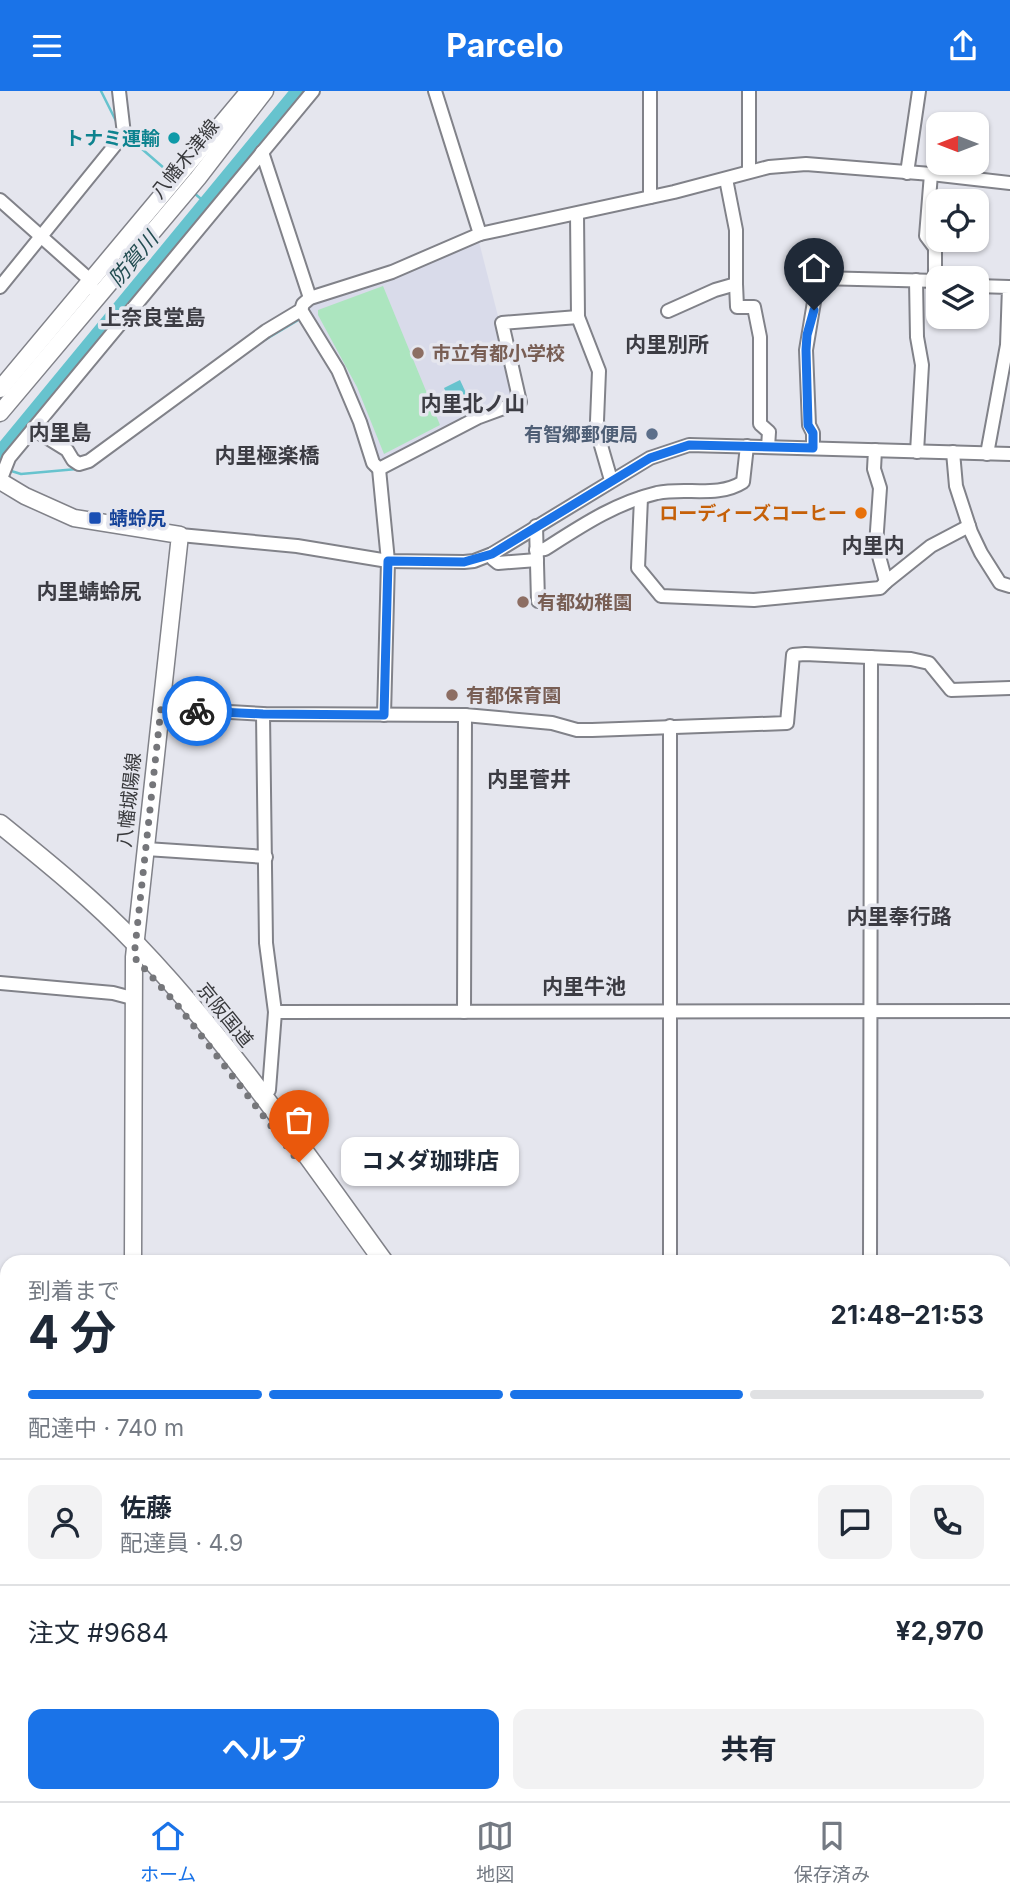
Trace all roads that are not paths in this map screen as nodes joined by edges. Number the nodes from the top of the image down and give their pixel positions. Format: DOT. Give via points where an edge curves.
graph roads {
  1 [pos="119,91"];
  2 [pos="249,91"];
  3 [pos="265,91"];
  4 [pos="313,91"];
  5 [pos="435,91"];
  6 [pos="650,91"];
  7 [pos="748,91"];
  8 [pos="919,91"];
  9 [pos="262,152"];
  10 [pos="748,171"];
  11 [pos="907,173"];
  12 [pos="926,174"];
  13 [pos="931,175"];
  14 [pos="940,175"];
  15 [pos="726,179"];
  16 [pos="1010,183"];
  17 [pos="650,197"];
  18 [pos="0,200"];
  19 [pos="577,214"];
  20 [pos="480,234"];
  21 [pos="41,238"];
  22 [pos="936,266"];
  23 [pos="90,280"];
  24 [pos="916,280"];
  25 [pos="926,280"];
  26 [pos="736,284"];
  27 [pos="989,286"];
  28 [pos="0,287"];
  29 [pos="310,297"];
  30 [pos="87,309"];
  31 [pos="301,310"];
  32 [pos="668,311"];
  33 [pos="1009,315"];
  34 [pos="578,317"];
  35 [pos="0,389"];
  36 [pos="0,413"];
  37 [pos="33,429"];
  38 [pos="747,446"];
  39 [pos="768,447"];
  40 [pos="813,448"];
  41 [pos="874,450"];
  42 [pos="917,452"];
  43 [pos="953,452"];
  44 [pos="987,454"];
  45 [pos="1010,454"];
  46 [pos="379,469"];
  47 [pos="611,480"];
  48 [pos="0,481"];
  49 [pos="641,498"];
  50 [pos="536,526"];
  51 [pos="970,526"];
  52 [pos="180,535"];
  53 [pos="492,554"];
  54 [pos="537,555"];
  55 [pos="388,561"];
  56 [pos="886,582"];
  57 [pos="1010,586"];
  58 [pos="538,601"];
  59 [pos="871,657"];
  60 [pos="1010,688"];
  61 [pos="161,708"];
  62 [pos="263,714"];
  63 [pos="384,715"];
  64 [pos="465,715"];
  65 [pos="670,726"];
  66 [pos="0,824"];
  67 [pos="0,837"];
  68 [pos="146,849"];
  69 [pos="266,857"];
  70 [pos="134,950"];
  71 [pos="0,983"];
  72 [pos="132,998"];
  73 [pos="872,1011"];
  74 [pos="1010,1011"];
  75 [pos="275,1012"];
  76 [pos="464,1012"];
  77 [pos="670,1012"];
  78 [pos="263,1096"];
  79 [pos="133,1255"];
  80 [pos="368,1255"];
  81 [pos="379,1255"];
  82 [pos="670,1255"];
  83 [pos="870,1255"];
  1 -- 21 [label="street" via="124,134"];
  2 -- 23 [label="main road, 八幡木津線"];
  3 -- 30 [label="main road, 八幡木津線"];
  4 -- 9 [label="street"];
  5 -- 20 [label="street"];
  6 -- 17 [label="street"];
  7 -- 10 [label="street"];
  8 -- 11 [label="street"];
  9 -- 29 [label="street"];
  9 -- 37 [label="street"];
  10 -- 11 [label="street" via="806,164"];
  10 -- 15 [label="street"];
  11 -- 12 [label="street"];
  13 -- 22 [label="street" via="926,236 935,248"];
  14 -- 16 [label="street"];
  15 -- 17 [label="street"];
  15 -- 26 [label="street" via="736,230"];
  17 -- 19 [label="street"];
  18 -- 21 [label="street"];
  19 -- 20 [label="street"];
  19 -- 34 [label="street"];
  20 -- 29 [label="street" via="392,272"];
  21 -- 23 [label="street"];
  21 -- 28 [label="street"];
  23 -- 30 [label="street" via="93,293"];
  23 -- 35 [label="main road, 八幡木津線"];
  24 -- 25 [label="street"];
  24 -- 40 [label="street" via="818,278 806,350"];
  24 -- 42 [label="street" via="922,365"];
  26 -- 32 [label="street"];
  26 -- 39 [label="street" via="737,307 754,307 760,337 760,423 768,432"];
  27 -- 33 [label="street" via="1009,287"];
  29 -- 31 [label="street"];
  30 -- 36 [label="main road, 八幡木津線"];
  31 -- 37 [label="street" via="89,461 79,464 67,450"];
  31 -- 46 [label="street" via="338,370"];
  33 -- 44 [label="street"];
  34 -- 46 [label="street" via="502,323 520,402 479,417"];
  34 -- 47 [label="street" via="599,371 597,421"];
  37 -- 48 [label="street" via="9,458"];
  38 -- 39 [label="street"];
  38 -- 47 [label="street" via="689,445 650,458"];
  38 -- 49 [label="street" via="743,482 737,486"];
  39 -- 40 [label="street"];
  40 -- 41 [label="street"];
  41 -- 42 [label="street"];
  41 -- 56 [label="street" via="880,488 876,545"];
  42 -- 43 [label="street"];
  43 -- 44 [label="street"];
  43 -- 51 [label="street" via="956,486"];
  44 -- 45 [label="street"];
  46 -- 55 [label="street"];
  47 -- 50 [label="street"];
  48 -- 52 [label="main road" via="74,518"];
  49 -- 54 [label="street" via="598,515"];
  49 -- 56 [label="street" via="638,568 661,596 754,600 880,588"];
  50 -- 53 [label="street"];
  50 -- 54 [label="street"];
  51 -- 56 [label="street" via="931,546"];
  51 -- 57 [label="street" via="1000,583"];
  52 -- 55 [label="street" via="297,546"];
  52 -- 61 [label="main road, 八幡城陽線"];
  53 -- 54 [label="street" via="498,563"];
  53 -- 55 [label="street" via="464,562"];
  54 -- 58 [label="street"];
  55 -- 63 [label="street"];
  59 -- 60 [label="street" via="929,663 951,690"];
  59 -- 65 [label="street" via="793,655 787,723"];
  59 -- 73 [label="street"];
  61 -- 62 [label="street"];
  61 -- 68 [label="main road, 八幡城陽線"];
  62 -- 63 [label="street"];
  62 -- 69 [label="street"];
  63 -- 64 [label="street"];
  64 -- 65 [label="street" via="552,723 577,730"];
  64 -- 76 [label="street"];
  65 -- 77 [label="street"];
  66 -- 70 [label="highway, 京阪国道" via="66,878"];
  67 -- 70 [label="highway, 京阪国道"];
  68 -- 69 [label="street"];
  68 -- 70 [label="main road, 八幡城陽線"];
  69 -- 75 [label="street" via="266,943"];
  70 -- 72 [label="main road, 八幡城陽線"];
  70 -- 78 [label="highway, 京阪国道" via="200,1017"];
  70 -- 80 [label="highway, 京阪国道"];
  71 -- 72 [label="street"];
  72 -- 79 [label="main road, 八幡城陽線"];
  73 -- 74 [label="street"];
  73 -- 77 [label="street"];
  73 -- 83 [label="street"];
  75 -- 76 [label="street"];
  75 -- 78 [label="street" via="269,1090"];
  76 -- 77 [label="street"];
  77 -- 82 [label="street"];
  78 -- 81 [label="highway, 京阪国道"];
}
